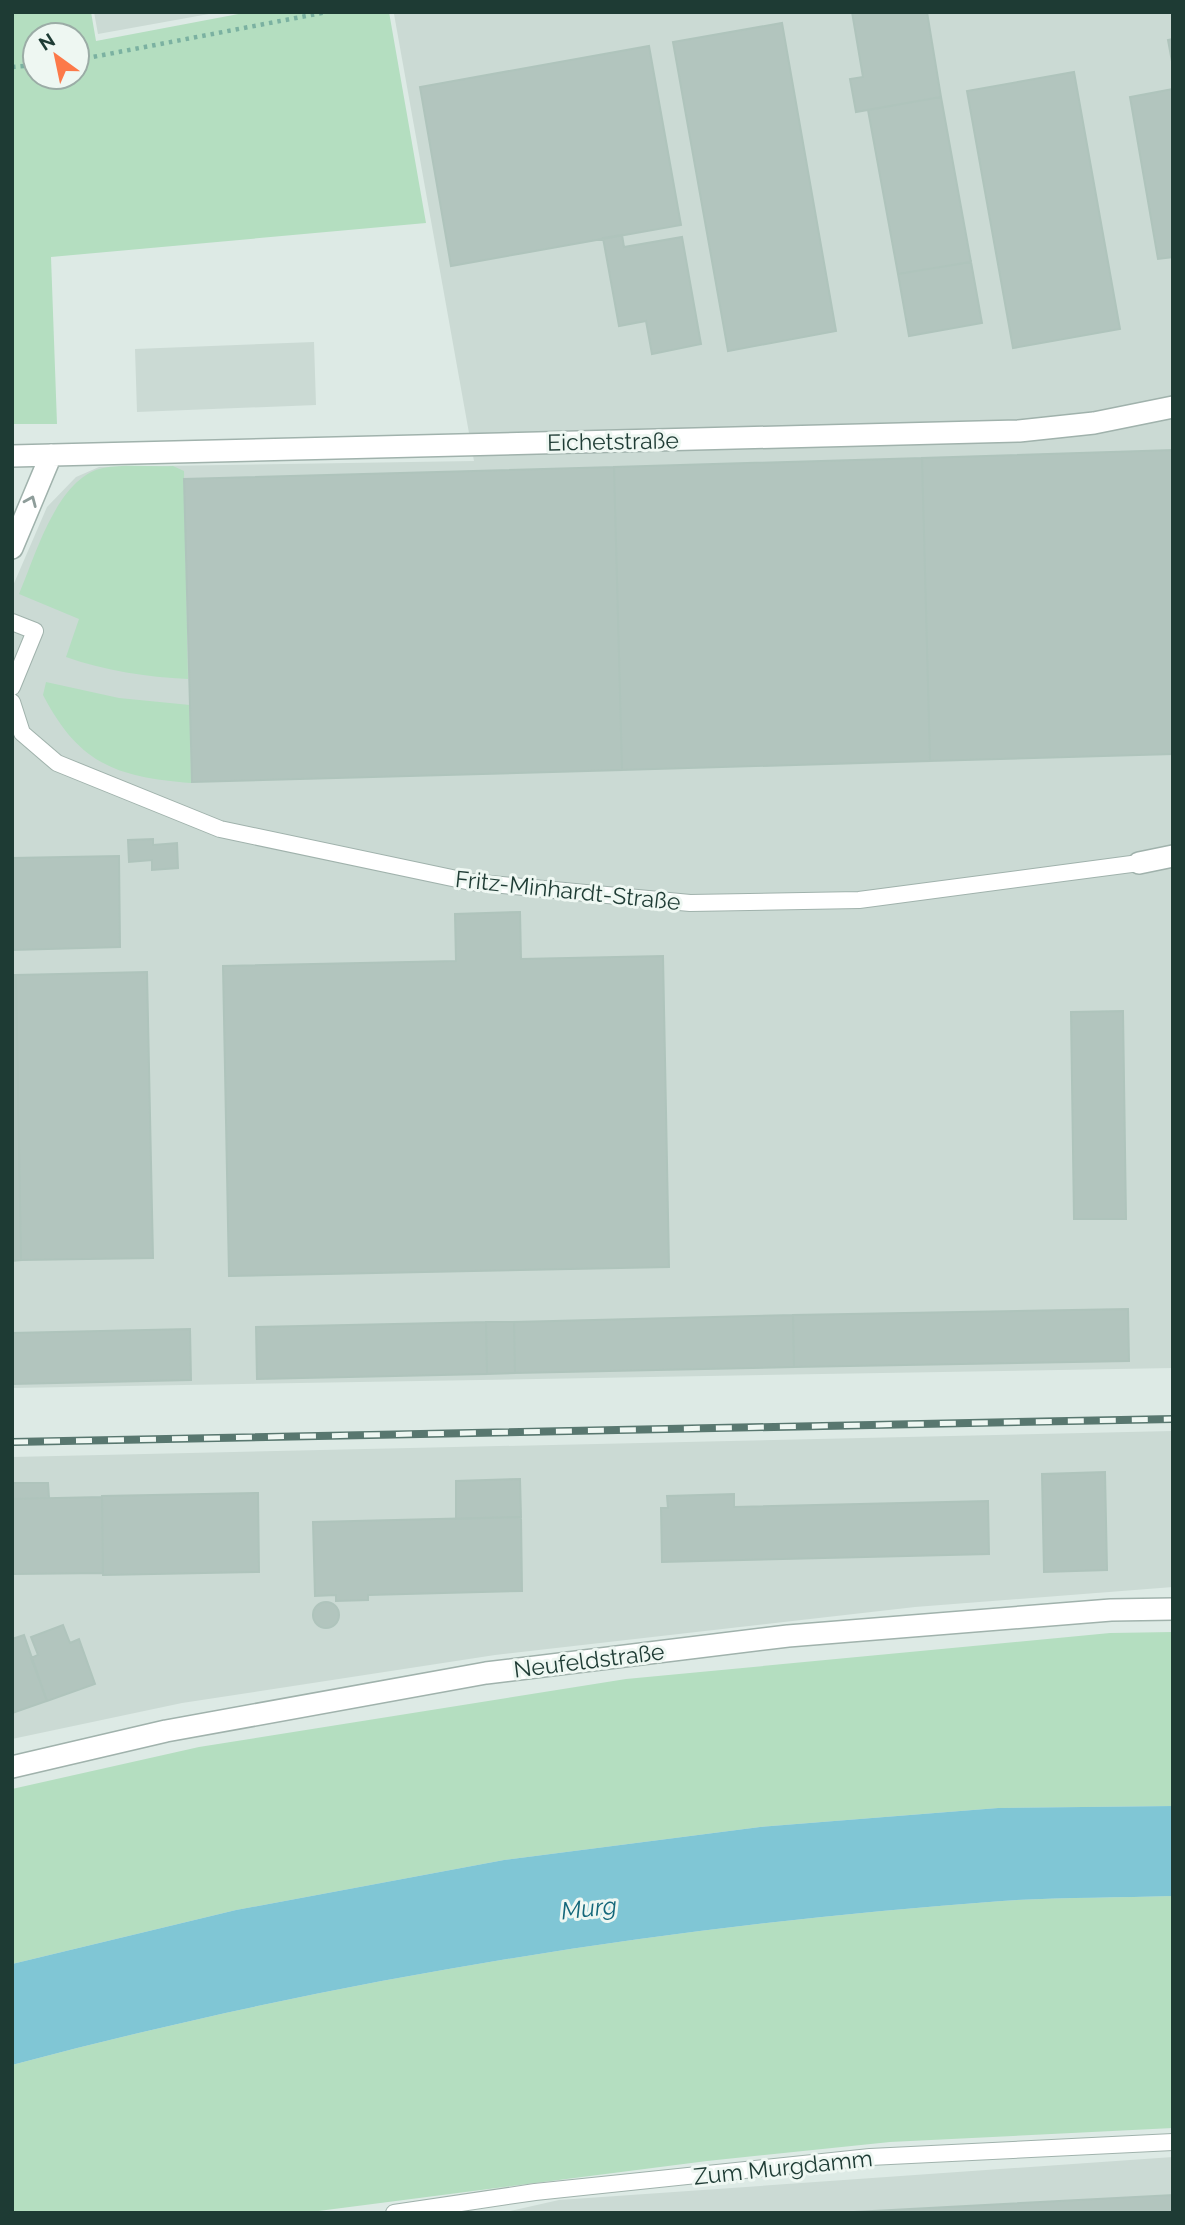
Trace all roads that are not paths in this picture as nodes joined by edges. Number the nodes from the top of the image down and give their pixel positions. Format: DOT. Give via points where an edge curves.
graph roads {
  1 [pos="1173,407"];
  2 [pos="51,455"];
  3 [pos="12,456"];
  4 [pos="12,548"];
  5 [pos="12,622"];
  6 [pos="12,687"];
  7 [pos="12,702"];
  8 [pos="1173,856"];
  9 [pos="1139,863"];
  10 [pos="1173,1609"];
  11 [pos="12,1767"];
  12 [pos="1173,2142"];
  13 [pos="394,2213"];
  1 -- 2 [label="street, Eichetstraße" via="1094,423 1019,431"];
  2 -- 3 [label="street, Eichetstraße"];
  4 -- 2 [label="street, one-way"];
  5 -- 6 [label="lane" via="35,631"];
  7 -- 9 [label="lane, Fritz-Minhardt-Straße" via="22,733 57,763 220,830 471,882 690,903 859,900"];
  8 -- 9 [label="street, Fritz-Minhardt-Straße"];
  10 -- 11 [label="street, Neufeldstraße" via="788,1636 486,1673 166,1731"];
  12 -- 13 [label="lane, Zum Murgdamm" via="870,2157 535,2192"];
}
